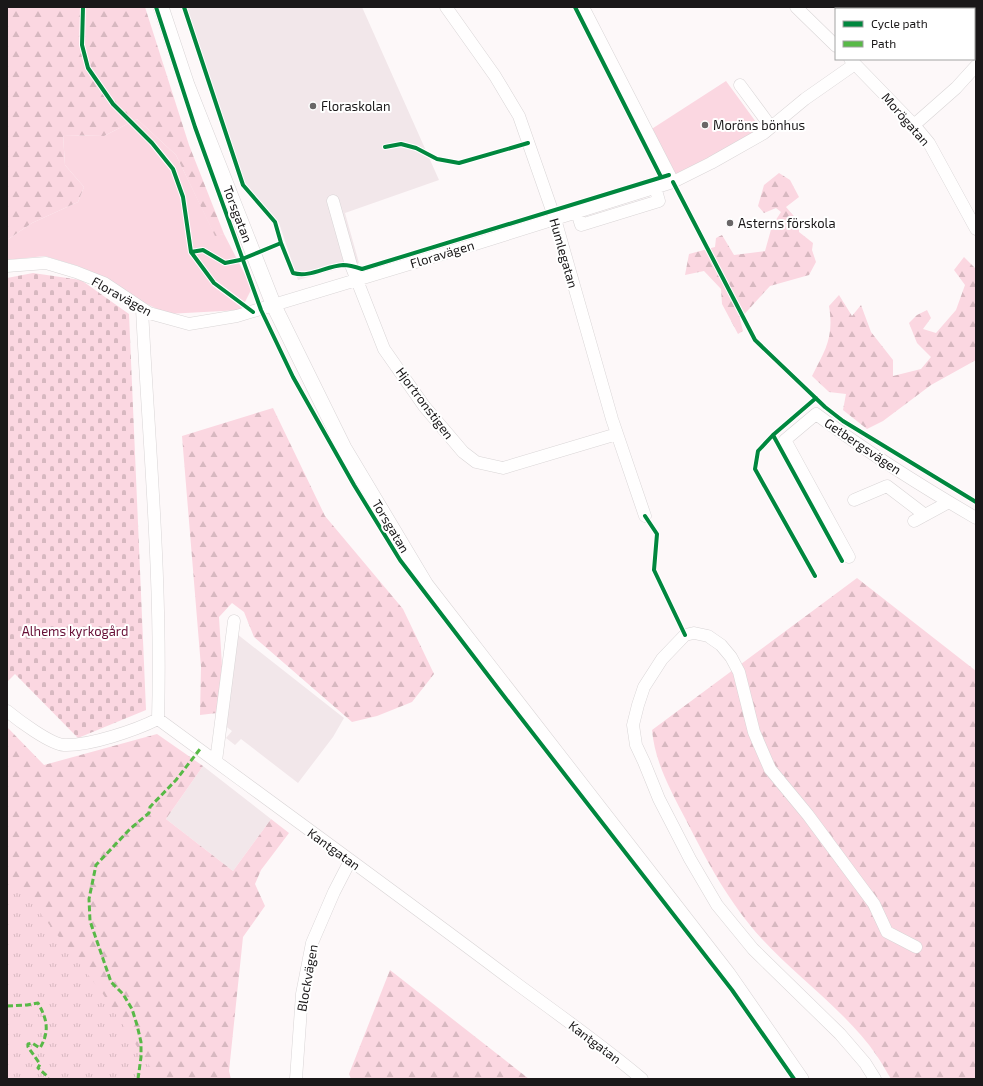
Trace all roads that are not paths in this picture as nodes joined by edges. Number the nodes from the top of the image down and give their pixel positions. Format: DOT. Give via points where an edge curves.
graph roads {
  1 [pos="161,7"];
  2 [pos="446,7"];
  3 [pos="583,7"];
  4 [pos="796,7"];
  5 [pos="835,45"];
  6 [pos="852,61"];
  7 [pos="976,66"];
  8 [pos="740,85"];
  9 [pos="914,125"];
  10 [pos="771,127"];
  11 [pos="672,182"];
  12 [pos="332,201"];
  13 [pos="555,219"];
  14 [pos="976,228"];
  15 [pos="7,266"];
  16 [pos="357,281"];
  17 [pos="274,306"];
  18 [pos="142,309"];
  19 [pos="617,434"];
  20 [pos="854,500"];
  21 [pos="949,502"];
  22 [pos="925,515"];
  23 [pos="645,516"];
  24 [pos="976,518"];
  25 [pos="914,521"];
  26 [pos="849,557"];
  27 [pos="234,621"];
  28 [pos="7,711"];
  29 [pos="158,719"];
  30 [pos="216,761"];
  31 [pos="350,861"];
  32 [pos="916,947"];
  33 [pos="296,1079"];
  34 [pos="642,1079"];
  35 [pos="801,1079"];
  36 [pos="875,1079"];
  1 -- 17 [label="main road, Torsgatan" via="187,85"];
  2 -- 13 [label="street, Humlegatan" via="495,76 519,116"];
  3 -- 11 [label="street"];
  4 -- 5 [label="street"];
  6 -- 9 [label="street, Morögatan"];
  6 -- 10 [label="street, Floravägen"];
  7 -- 9 [label="street" via="950,94"];
  8 -- 10 [label="street"];
  9 -- 14 [label="street, Morögatan" via="929,143"];
  10 -- 11 [label="street, Floravägen" via="732,151"];
  11 -- 13 [label="street, Floravägen"];
  12 -- 16 [label="street, Hjortronstigen"];
  13 -- 16 [label="street, Floravägen"];
  13 -- 19 [label="street, Humlegatan"];
  15 -- 18 [label="street, Floravägen" via="46,263 76,272 104,283"];
  16 -- 17 [label="street, Floravägen"];
  16 -- 19 [label="street, Hjortronstigen" via="384,349 424,406 462,452 476,462 503,468"];
  17 -- 18 [label="street, Floravägen" via="237,316 189,324"];
  17 -- 35 [label="main road, Torsgatan" via="344,448 426,585 728,974"];
  18 -- 29 [label="street" via="156,543 160,661"];
  19 -- 23 [label="street, Humlegatan"];
  20 -- 22 [label="street" via="887,486"];
  21 -- 22 [label="street"];
  21 -- 24 [label="street, Getbergsvägen"];
  21 -- 26 [label="street, Getbergsvägen" via="852,441 816,414 785,440"];
  22 -- 25 [label="street"];
  27 -- 30 [label="street"];
  28 -- 29 [label="street" via="26,727 63,745 99,740 142,727"];
  29 -- 30 [label="street, Kantgatan"];
  30 -- 31 [label="street, Kantgatan"];
  31 -- 33 [label="street, Blockvägen" via="312,943 302,994"];
  31 -- 34 [label="street, Kantgatan" via="426,914 610,1052"];
  32 -- 36 [label="street" via="887,932 874,904 808,815 770,769 754,732 739,672 731,657 721,645 708,636 694,633 685,635 662,659 644,687 633,725 636,745 690,859 717,905 753,949 840,1034 866,1063"];
}
